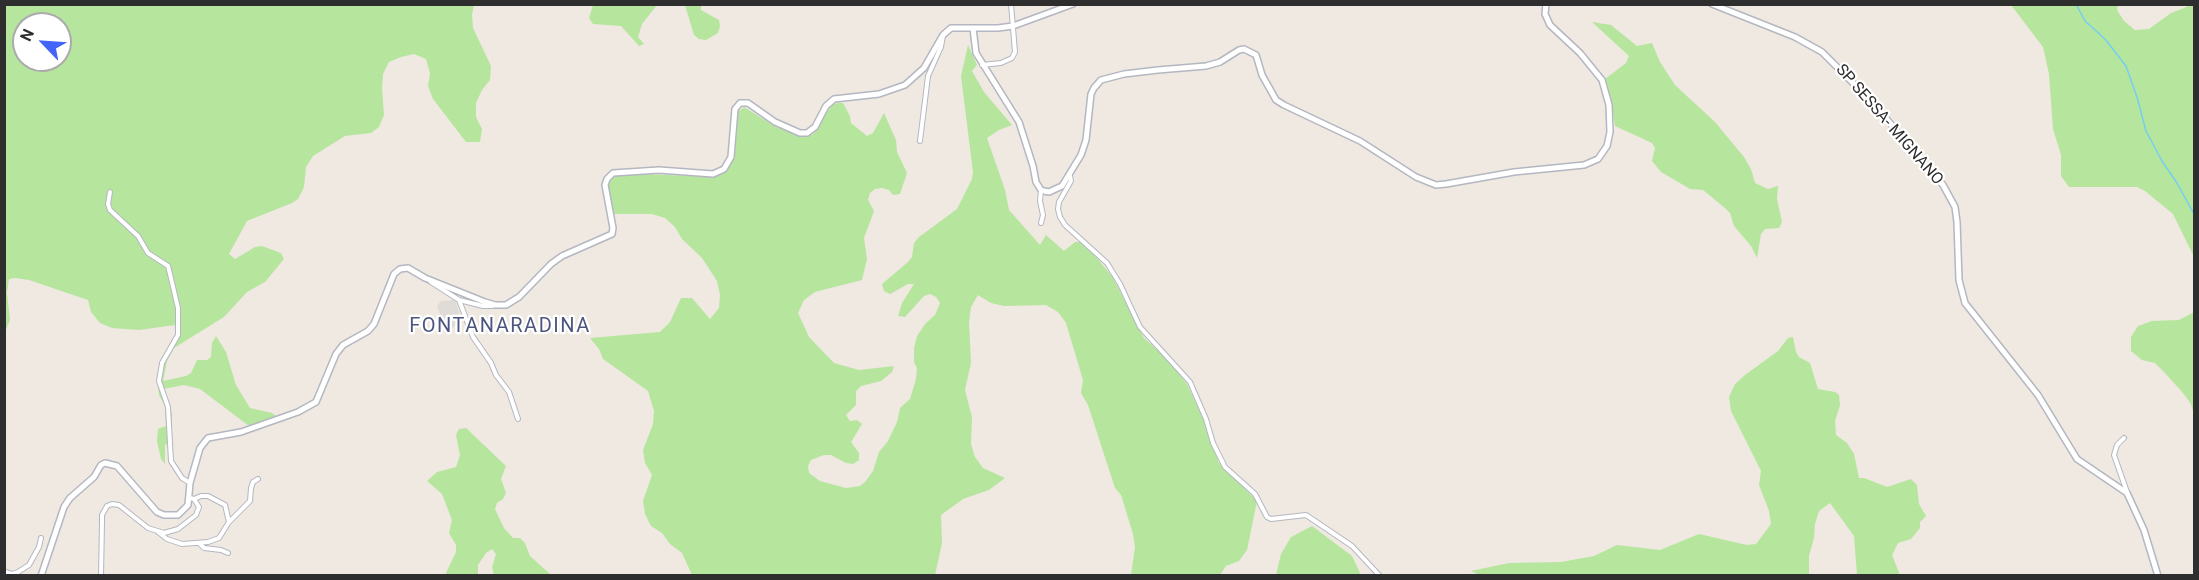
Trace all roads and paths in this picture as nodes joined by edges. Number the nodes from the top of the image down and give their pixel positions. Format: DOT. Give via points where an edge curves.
graph roads {
  1 [pos="1011,4"];
  2 [pos="1072,4"];
  3 [pos="1546,4"];
  4 [pos="1712,4"];
  5 [pos="1013,26"];
  6 [pos="973,28"];
  7 [pos="943,35"];
  8 [pos="982,65"];
  9 [pos="920,141"];
  10 [pos="1070,176"];
  11 [pos="1041,189"];
  12 [pos="110,192"];
  13 [pos="1041,223"];
  14 [pos="426,278"];
  15 [pos="459,300"];
  16 [pos="495,305"];
  17 [pos="518,419"];
  18 [pos="2124,438"];
  19 [pos="258,479"];
  20 [pos="190,483"];
  21 [pos="2127,493"];
  22 [pos="192,499"];
  23 [pos="230,522"];
  24 [pos="157,532"];
  25 [pos="41,538"];
  26 [pos="200,543"];
  27 [pos="228,553"];
  28 [pos="4,571"];
  29 [pos="41,576"];
  30 [pos="101,576"];
  31 [pos="1380,576"];
  32 [pos="2158,576"];
  1 -- 5 [label="street"];
  2 -- 5 [label="street"];
  3 -- 10 [label="street" via="1550,25 1590,64 1606,93 1609,140 1603,153 1591,163 1446,184 1429,183 1360,141 1276,100 1256,56 1244,49 1206,66 1101,80 1092,91 1086,140"];
  4 -- 21 [label="street, SP SESSA- MIGNANO" via="1822,52 1909,144 1955,207 1959,280 1965,303 2038,395 2070,451"];
  5 -- 6 [label="street"];
  5 -- 8 [label="street" via="1012,58"];
  6 -- 7 [label="street" via="951,28"];
  6 -- 8 [label="street" via="975,53"];
  7 -- 9 [label="street" via="928,76"];
  7 -- 16 [label="street" via="924,68 905,85 879,94 834,99 816,127 807,133 776,122 748,103 739,104 735,109 730,160 719,172 658,170 610,174 605,185 612,234 562,256 519,297 506,305"];
  8 -- 11 [label="street" via="1023,130"];
  10 -- 11 [label="street" via="1056,190"];
  10 -- 31 [label="street" via="1059,202 1060,217 1107,263 1140,327 1190,382 1225,467 1255,494 1271,519 1306,515 1340,536"];
  11 -- 13 [label="street"];
  12 -- 20 [label="street" via="110,210 138,236 148,253 168,266 178,308 178,335 162,363 159,381 168,407 171,461"];
  14 -- 15 [label="street"];
  14 -- 16 [label="street"];
  14 -- 20 [label="street" via="408,268 394,274 374,324 336,354 316,402 241,432 208,438 200,448"];
  15 -- 16 [label="street"];
  15 -- 17 [label="street" via="473,337 509,392"];
  18 -- 21 [label="street" via="2114,455"];
  19 -- 23 [label="street" via="251,488 250,501"];
  20 -- 22 [label="street"];
  21 -- 32 [label="street"];
  22 -- 23 [label="street" via="201,496 221,501"];
  22 -- 24 [label="street" via="199,507 196,515 173,531"];
  22 -- 29 [label="street" via="182,513 164,515 149,505 117,466 101,465 64,507"];
  23 -- 26 [label="street" via="219,538"];
  24 -- 26 [label="street" via="175,543"];
  24 -- 30 [label="street" via="119,505 107,506 102,515"];
  25 -- 28 [label="street" via="29,565 12,574"];
  26 -- 27 [label="street" via="204,548"];
}
